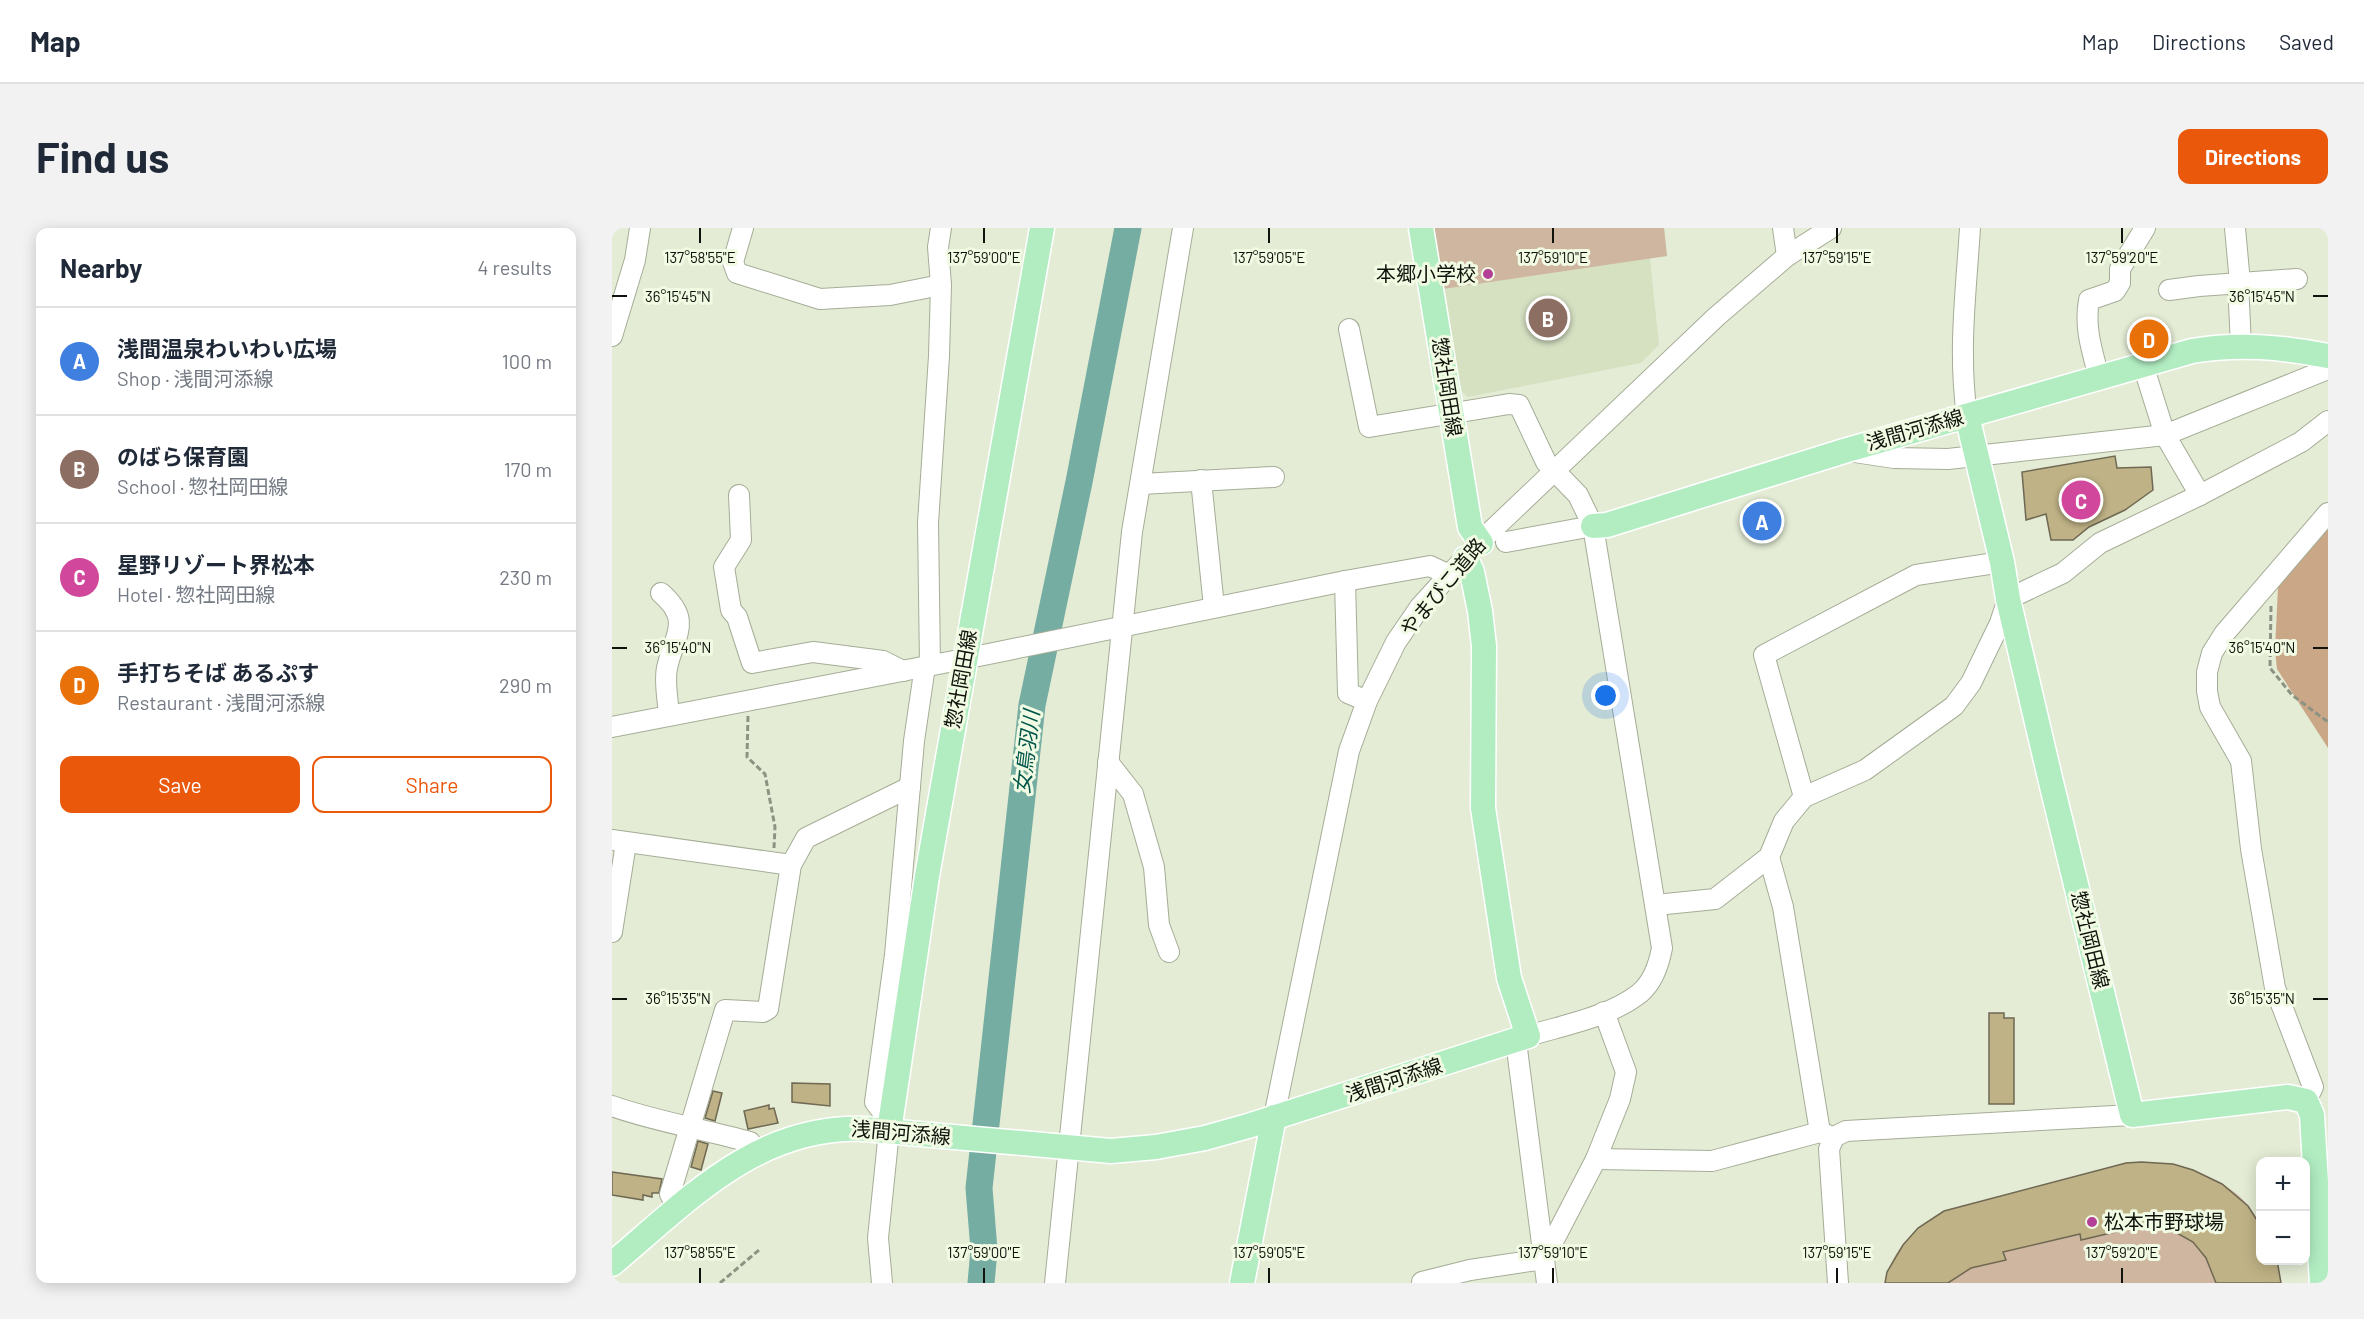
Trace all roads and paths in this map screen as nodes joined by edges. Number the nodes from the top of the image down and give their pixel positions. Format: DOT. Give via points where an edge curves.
graph roads {
  1 [pos="640,228"];
  2 [pos="743,228"];
  3 [pos="941,228"];
  4 [pos="1042,228"];
  5 [pos="1421,228"];
  6 [pos="1782,228"];
  7 [pos="1831,228"];
  8 [pos="1970,228"];
  9 [pos="2145,228"];
  10 [pos="2235,228"];
  11 [pos="1186,231"];
  12 [pos="1787,256"];
  13 [pos="2297,279"];
  14 [pos="2239,283"];
  15 [pos="941,285"];
  16 [pos="2169,290"];
  17 [pos="1349,329"];
  18 [pos="612,336"];
  19 [pos="2241,345"];
  20 [pos="2328,356"];
  21 [pos="2143,365"];
  22 [pos="2328,369"];
  23 [pos="2099,377"];
  24 [pos="1452,415"];
  25 [pos="1966,416"];
  26 [pos="2328,421"];
  27 [pos="2164,435"];
  28 [pos="1844,451"];
  29 [pos="1975,457"];
  30 [pos="1555,471"];
  31 [pos="1274,477"];
  32 [pos="1201,480"];
  33 [pos="1141,484"];
  34 [pos="739,495"];
  35 [pos="2200,495"];
  36 [pos="2328,513"];
  37 [pos="1593,526"];
  38 [pos="1506,542"];
  39 [pos="1465,559"];
  40 [pos="2002,562"];
  41 [pos="1345,581"];
  42 [pos="2268,583"];
  43 [pos="661,593"];
  44 [pos="2007,599"];
  45 [pos="1214,607"];
  46 [pos="1117,627"];
  47 [pos="974,657"];
  48 [pos="928,666"];
  49 [pos="903,670"];
  50 [pos="748,700"];
  51 [pos="1366,701"];
  52 [pos="669,714"];
  53 [pos="2328,722"];
  54 [pos="612,727"];
  55 [pos="1108,762"];
  56 [pos="910,787"];
  57 [pos="1804,797"];
  58 [pos="619,842"];
  59 [pos="1769,857"];
  60 [pos="782,863"];
  61 [pos="1656,905"];
  62 [pos="612,932"];
  63 [pos="1169,952"];
  64 [pos="1604,1012"];
  65 [pos="1522,1038"];
  66 [pos="2316,1090"];
  67 [pos="612,1106"];
  68 [pos="2132,1115"];
  69 [pos="1274,1118"];
  70 [pos="689,1125"];
  71 [pos="896,1129"];
  72 [pos="1827,1135"];
  73 [pos="780,1143"];
  74 [pos="1064,1147"];
  75 [pos="755,1152"];
  76 [pos="1596,1159"];
  77 [pos="678,1209"];
  78 [pos="759,1250"];
  79 [pos="1544,1259"];
  80 [pos="612,1264"];
  81 [pos="1509,1265"];
  82 [pos="1422,1281"];
  83 [pos="615,1283"];
  84 [pos="720,1283"];
  85 [pos="882,1283"];
  86 [pos="1055,1283"];
  87 [pos="1242,1283"];
  88 [pos="1500,1283"];
  89 [pos="1547,1283"];
  90 [pos="1838,1283"];
  91 [pos="2322,1283"];
  1 -- 18 [label="street" via="635,260"];
  2 -- 15 [label="street" via="733,262 737,273 820,299 890,295"];
  3 -- 15 [label="street"];
  4 -- 47 [label="main road, 惣社岡田線"];
  5 -- 24 [label="main road, 惣社岡田線"];
  6 -- 12 [label="street"];
  7 -- 12 [label="street, やまびこ道路"];
  8 -- 25 [label="street" via="1962,318 1961,375"];
  9 -- 23 [label="street" via="2120,269 2120,283 2115,291 2089,300 2087,332"];
  10 -- 14 [label="street"];
  11 -- 33 [label="street"];
  12 -- 30 [label="street, やまびこ道路" via="1716,317"];
  13 -- 14 [label="street"];
  14 -- 16 [label="street"];
  14 -- 19 [label="street"];
  15 -- 48 [label="street" via="928,523"];
  17 -- 24 [label="street" via="1369,427"];
  19 -- 20 [label="main road, 浅間河添線" via="2289,348"];
  19 -- 21 [label="main road, 浅間河添線" via="2192,351"];
  21 -- 23 [label="main road, 浅間河添線"];
  21 -- 27 [label="street"];
  22 -- 27 [label="street"];
  23 -- 25 [label="main road, 浅間河添線"];
  24 -- 30 [label="street" via="1519,405 1546,462"];
  24 -- 39 [label="main road, 惣社岡田線" via="1470,527"];
  25 -- 28 [label="main road, 浅間河添線"];
  25 -- 29 [label="main road, 惣社岡田線"];
  26 -- 35 [label="street" via="2301,442"];
  27 -- 29 [label="street"];
  27 -- 35 [label="street"];
  28 -- 29 [label="street" via="1894,458"];
  28 -- 37 [label="main road, 浅間河添線" via="1608,525"];
  29 -- 40 [label="main road, 惣社岡田線"];
  30 -- 37 [label="street" via="1578,495"];
  30 -- 39 [label="street, やまびこ道路"];
  31 -- 32 [label="street"];
  32 -- 33 [label="street"];
  32 -- 45 [label="street"];
  33 -- 46 [label="street"];
  34 -- 49 [label="street" via="741,540 724,567 731,610 752,663 813,652 883,661"];
  35 -- 44 [label="street" via="2100,543 2063,573"];
  36 -- 42 [label="street"];
  37 -- 38 [label="street, 浅間河添線"];
  37 -- 61 [label="street"];
  39 -- 41 [label="street"];
  39 -- 51 [label="street, やまびこ道路" via="1420,607 1396,642"];
  39 -- 65 [label="main road" via="1472,572 1484,646 1483,808"];
  40 -- 44 [label="main road, 惣社岡田線"];
  40 -- 57 [label="street" via="1916,575 1764,655"];
  41 -- 45 [label="street"];
  41 -- 51 [label="street" via="1348,693"];
  42 -- 53 [label="path" via="2270,668 2292,695"];
  42 -- 66 [label="street" via="2212,653 2207,691 2210,707 2241,761 2251,849 2275,987"];
  43 -- 52 [label="street" via="677,609 679,625 667,669"];
  44 -- 57 [label="street" via="2000,623 1971,683 1954,706 1865,770"];
  44 -- 68 [label="main road, 惣社岡田線"];
  45 -- 46 [label="street"];
  46 -- 47 [label="street"];
  46 -- 55 [label="street"];
  47 -- 48 [label="street"];
  47 -- 71 [label="main road, 惣社岡田線" via="927,876"];
  48 -- 49 [label="street"];
  48 -- 56 [label="street"];
  49 -- 50 [label="street"];
  50 -- 52 [label="street"];
  50 -- 60 [label="path" via="747,758 765,774"];
  51 -- 69 [label="street, やまびこ道路" via="1349,751"];
  52 -- 54 [label="street"];
  55 -- 63 [label="street" via="1132,794 1154,867 1159,925"];
  55 -- 74 [label="street"];
  56 -- 60 [label="street" via="813,832"];
  56 -- 71 [label="street" via="895,955 875,1102"];
  57 -- 59 [label="street" via="1784,821"];
  58 -- 60 [label="street"];
  58 -- 62 [label="street"];
  59 -- 61 [label="street" via="1714,898"];
  59 -- 72 [label="street" via="1783,907"];
  60 -- 70 [label="street" via="768,1008 763,1012 725,1010"];
  61 -- 64 [label="street" via="1662,948 1659,963 1640,993"];
  64 -- 65 [label="street"];
  64 -- 76 [label="street" via="1626,1072 1620,1099"];
  65 -- 69 [label="main road, 浅間河添線"];
  65 -- 79 [label="street"];
  66 -- 68 [label="main road" via="2288,1097"];
  66 -- 91 [label="main road" via="2312,1115"];
  67 -- 70 [label="street" via="651,1120"];
  68 -- 72 [label="street"];
  69 -- 74 [label="main road, 浅間河添線" via="1156,1147"];
  69 -- 87 [label="main road"];
  70 -- 75 [label="street" via="750,1142"];
  70 -- 77 [label="street" via="670,1194"];
  71 -- 73 [label="main road, 浅間河添線" via="838,1128"];
  71 -- 74 [label="main road, 浅間河添線"];
  71 -- 85 [label="street" via="878,1238"];
  72 -- 76 [label="street" via="1712,1161"];
  72 -- 90 [label="street"];
  73 -- 75 [label="main road, 浅間河添線"];
  73 -- 83 [label="main road, 浅間河添線"];
  74 -- 86 [label="street"];
  75 -- 77 [label="main road, 浅間河添線"];
  76 -- 79 [label="street"];
  77 -- 80 [label="main road, 浅間河添線"];
  78 -- 84 [label="path"];
  79 -- 81 [label="street"];
  79 -- 89 [label="street"];
  81 -- 82 [label="street"];
  81 -- 88 [label="street"];
}
